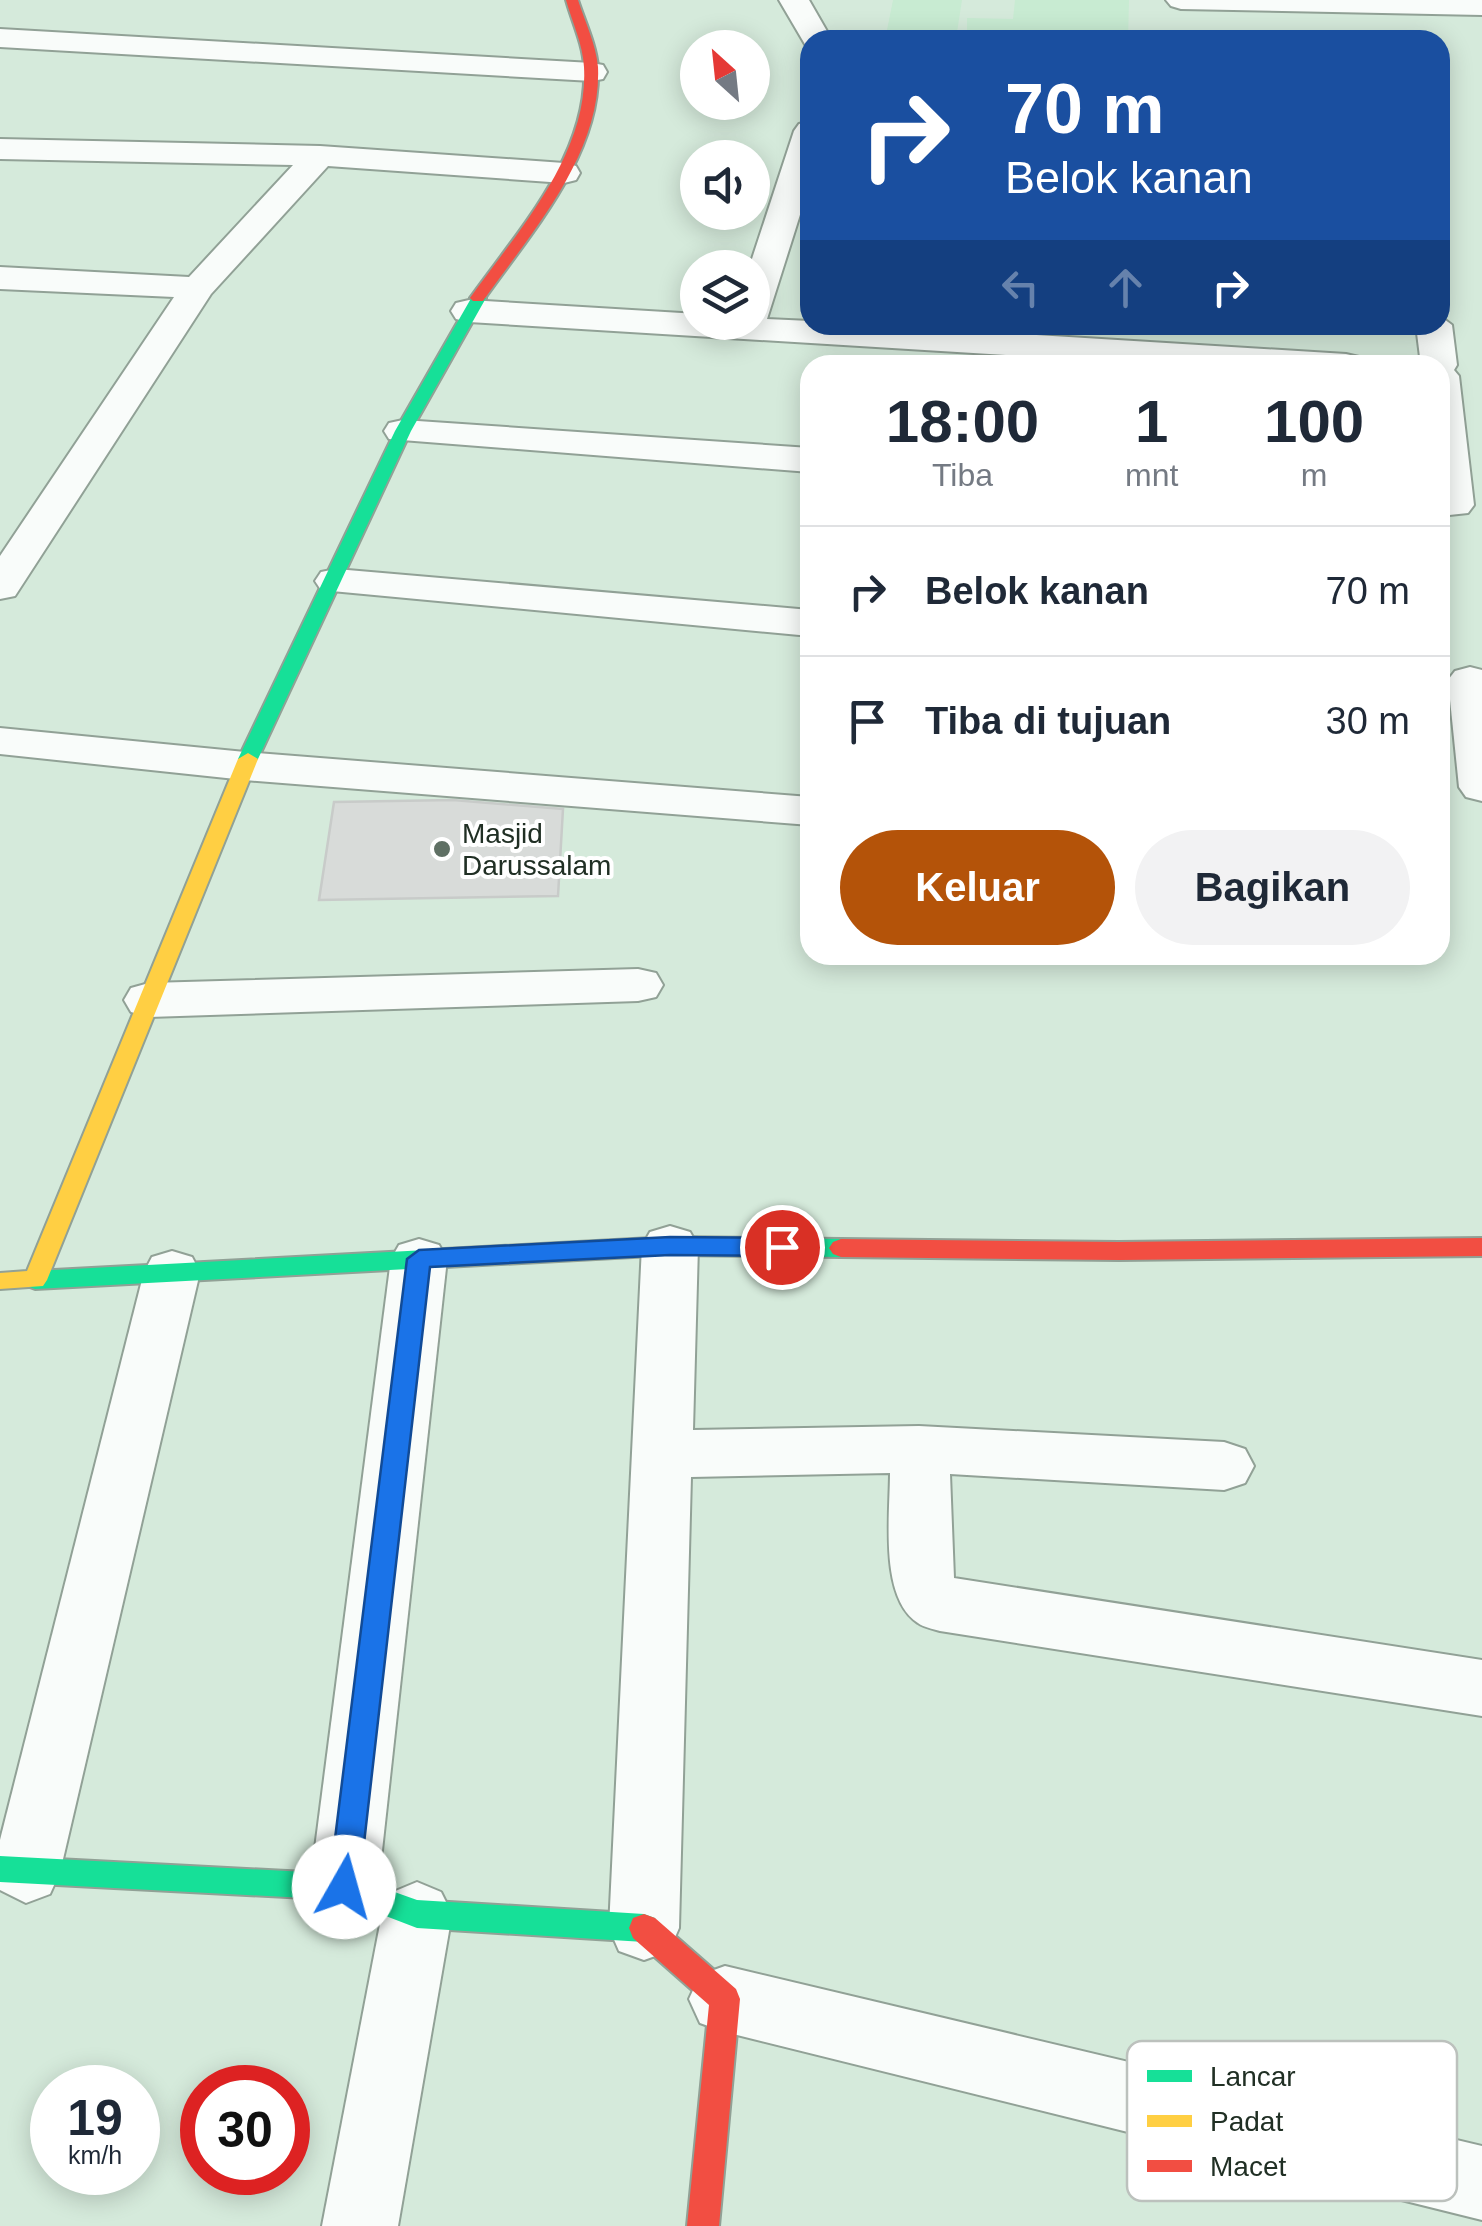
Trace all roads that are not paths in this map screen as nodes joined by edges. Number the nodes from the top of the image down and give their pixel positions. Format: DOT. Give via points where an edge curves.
graph roads {
  1 [pos="572,0"];
  2 [pos="794,0"];
  3 [pos="1181,0"];
  4 [pos="1482,6"];
  5 [pos="1354,10"];
  6 [pos="811,30"];
  7 [pos="0,38"];
  8 [pos="592,72"];
  9 [pos="0,149"];
  10 [pos="320,156"];
  11 [pos="800,163"];
  12 [pos="564,173"];
  13 [pos="770,258"];
  14 [pos="0,278"];
  15 [pos="198,288"];
  16 [pos="468,311"];
  17 [pos="680,319"];
  18 [pos="770,323"];
  19 [pos="800,325"];
  20 [pos="1005,335"];
  21 [pos="1171,340"];
  22 [pos="1276,355"];
  23 [pos="1450,372"];
  24 [pos="1482,374"];
  25 [pos="403,432"];
  26 [pos="800,459"];
  27 [pos="1450,467"];
  28 [pos="1450,505"];
  29 [pos="336,581"];
  30 [pos="0,587"];
  31 [pos="800,622"];
  32 [pos="1464,680"];
  33 [pos="0,742"];
  34 [pos="245,766"];
  35 [pos="1482,787"];
  36 [pos="800,810"];
  37 [pos="638,985"];
  38 [pos="149,1000"];
  39 [pos="670,1246"];
  40 [pos="1482,1247"];
  41 [pos="419,1259"];
  42 [pos="172,1272"];
  43 [pos="35,1280"];
  44 [pos="0,1282"];
  45 [pos="920,1449"];
  46 [pos="662,1454"];
  47 [pos="1224,1466"];
  48 [pos="1482,1688"];
  49 [pos="13,1870"];
  50 [pos="344,1887"];
  51 [pos="416,1914"];
  52 [pos="644,1928"];
  53 [pos="726,1999"];
  54 [pos="1127,2097"];
  55 [pos="1457,2178"];
  56 [pos="1482,2184"];
  57 [pos="360,2226"];
  58 [pos="703,2226"];
  1 -- 8 [label="street"];
  2 -- 6 [label="street"];
  3 -- 5 [label="street"];
  4 -- 5 [label="street"];
  7 -- 8 [label="street"];
  8 -- 12 [label="street"];
  9 -- 10 [label="street"];
  10 -- 12 [label="street"];
  10 -- 15 [label="street"];
  11 -- 13 [label="street"];
  12 -- 16 [label="street"];
  14 -- 15 [label="street"];
  15 -- 30 [label="street"];
  16 -- 17 [label="street"];
  16 -- 25 [label="street"];
  18 -- 19 [label="street"];
  20 -- 21 [label="street"];
  21 -- 22 [label="street"];
  23 -- 24 [label="street"];
  25 -- 26 [label="street"];
  25 -- 29 [label="street"];
  27 -- 28 [label="street"];
  29 -- 31 [label="street"];
  29 -- 34 [label="street"];
  32 -- 35 [label="street"];
  33 -- 34 [label="street"];
  34 -- 36 [label="street"];
  34 -- 38 [label="street"];
  37 -- 38 [label="street"];
  38 -- 43 [label="street"];
  39 -- 40 [label="street"];
  39 -- 41 [label="street"];
  39 -- 46 [label="street"];
  41 -- 42 [label="street"];
  41 -- 50 [label="street"];
  42 -- 43 [label="street"];
  42 -- 49 [label="street"];
  43 -- 44 [label="street"];
  45 -- 46 [label="street"];
  45 -- 47 [label="street"];
  45 -- 48 [label="street" via="923,1588 940,1605"];
  46 -- 52 [label="street"];
  49 -- 50 [label="street"];
  50 -- 51 [label="street"];
  51 -- 52 [label="street"];
  51 -- 57 [label="street"];
  52 -- 53 [label="street"];
  53 -- 54 [label="street"];
  53 -- 58 [label="street"];
  55 -- 56 [label="street"];
}
